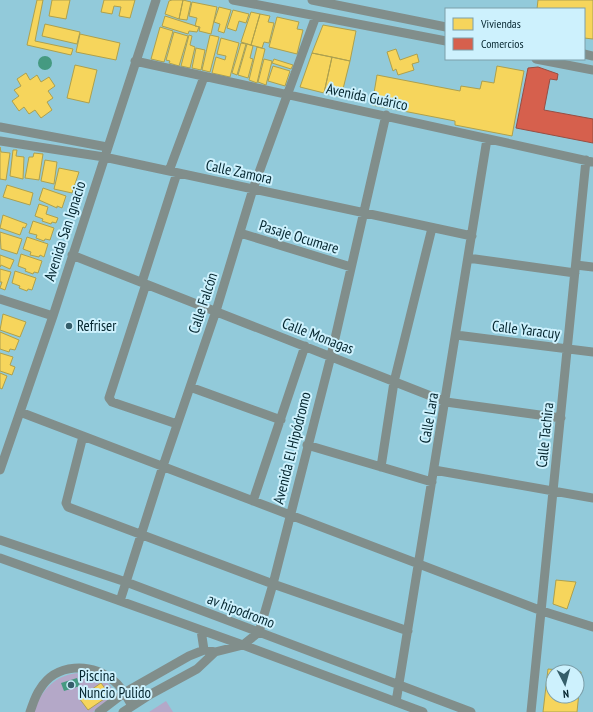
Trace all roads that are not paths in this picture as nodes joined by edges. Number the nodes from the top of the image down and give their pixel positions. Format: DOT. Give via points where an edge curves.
graph roads {
  1 [pos="156,0"];
  2 [pos="233,0"];
  3 [pos="312,0"];
  4 [pos="316,16"];
  5 [pos="445,27"];
  6 [pos="445,41"];
  7 [pos="541,60"];
  8 [pos="135,61"];
  9 [pos="593,70"];
  10 [pos="204,77"];
  11 [pos="286,95"];
  12 [pos="386,115"];
  13 [pos="0,127"];
  14 [pos="487,139"];
  15 [pos="0,141"];
  16 [pos="107,147"];
  17 [pos="104,157"];
  18 [pos="590,161"];
  19 [pos="173,172"];
  20 [pos="253,189"];
  21 [pos="363,213"];
  22 [pos="432,228"];
  23 [pos="240,233"];
  24 [pos="472,236"];
  25 [pos="72,255"];
  26 [pos="468,258"];
  27 [pos="351,267"];
  28 [pos="593,267"];
  29 [pos="575,269"];
  30 [pos="144,283"];
  31 [pos="0,299"];
  32 [pos="216,311"];
  33 [pos="53,316"];
  34 [pos="456,335"];
  35 [pos="305,346"];
  36 [pos="567,349"];
  37 [pos="593,352"];
  38 [pos="331,356"];
  39 [pos="394,382"];
  40 [pos="190,387"];
  41 [pos="446,402"];
  42 [pos="20,412"];
  43 [pos="560,418"];
  44 [pos="281,420"];
  45 [pos="177,424"];
  46 [pos="83,436"];
  47 [pos="307,445"];
  48 [pos="163,466"];
  49 [pos="381,467"];
  50 [pos="0,470"];
  51 [pos="434,470"];
  52 [pos="432,482"];
  53 [pos="553,491"];
  54 [pos="593,498"];
  55 [pos="253,501"];
  56 [pos="290,515"];
  57 [pos="141,535"];
  58 [pos="0,540"];
  59 [pos="0,558"];
  60 [pos="419,563"];
  61 [pos="126,582"];
  62 [pos="273,584"];
  63 [pos="120,601"];
  64 [pos="542,610"];
  65 [pos="593,627"];
  66 [pos="201,630"];
  67 [pos="408,631"];
  68 [pos="259,632"];
  69 [pos="243,645"];
  70 [pos="204,650"];
  71 [pos="215,652"];
  72 [pos="399,685"];
  73 [pos="124,693"];
  74 [pos="396,702"];
  75 [pos="132,706"];
  76 [pos="30,712"];
  77 [pos="99,712"];
  78 [pos="123,712"];
  79 [pos="423,712"];
  80 [pos="471,712"];
  81 [pos="531,712"];
  1 -- 8 [label="street, Avenida San Ignacio"];
  2 -- 4 [label="street"];
  3 -- 5 [label="street"];
  4 -- 6 [label="street"];
  4 -- 11 [label="street, Calle Falcón"];
  7 -- 9 [label="street"];
  8 -- 10 [label="street, Avenida Guárico"];
  8 -- 16 [label="street, Avenida San Ignacio"];
  10 -- 11 [label="street, Avenida Guárico"];
  10 -- 19 [label="street"];
  11 -- 12 [label="street, Avenida Guárico"];
  11 -- 20 [label="street, Calle Falcón"];
  12 -- 14 [label="street, Avenida Guárico"];
  12 -- 21 [label="street, Avenida El Hipódromo"];
  13 -- 16 [label="street"];
  14 -- 18 [label="street, Avenida Guárico"];
  14 -- 24 [label="street, Calle Lara"];
  15 -- 17 [label="street, Calle Zamora"];
  16 -- 17 [label="street, Avenida San Ignacio"];
  17 -- 19 [label="street, Calle Zamora"];
  17 -- 25 [label="street, Avenida San Ignacio"];
  18 -- 29 [label="street, Calle Tachira"];
  19 -- 20 [label="street, Calle Zamora"];
  19 -- 30 [label="street"];
  20 -- 21 [label="street, Calle Zamora"];
  20 -- 23 [label="street, Calle Falcón"];
  21 -- 22 [label="street, Calle Zamora"];
  21 -- 27 [label="street, Avenida El Hipódromo"];
  22 -- 24 [label="street, Calle Zamora"];
  22 -- 39 [label="street"];
  23 -- 27 [label="street, Pasaje Ocumare"];
  23 -- 32 [label="street, Calle Falcón"];
  24 -- 26 [label="street, Calle Lara"];
  25 -- 30 [label="street, Calle Monagas"];
  25 -- 33 [label="street, Avenida San Ignacio"];
  26 -- 29 [label="street"];
  26 -- 34 [label="street, Calle Lara"];
  27 -- 38 [label="street, Avenida El Hipódromo"];
  28 -- 29 [label="street"];
  29 -- 36 [label="street, Calle Tachira"];
  30 -- 32 [label="street, Calle Monagas"];
  30 -- 45 [label="street" via="109,398 112,402"];
  31 -- 33 [label="street"];
  32 -- 35 [label="street, Calle Monagas"];
  32 -- 40 [label="street, Calle Falcón"];
  33 -- 42 [label="street, Avenida San Ignacio"];
  34 -- 36 [label="street, Calle Yaracuy"];
  34 -- 41 [label="street, Calle Lara"];
  35 -- 38 [label="street, Calle Monagas"];
  35 -- 44 [label="street"];
  36 -- 37 [label="street, Calle Yaracuy"];
  36 -- 43 [label="street, Calle Tachira"];
  38 -- 39 [label="street, Calle Monagas"];
  38 -- 47 [label="street, Avenida El Hipódromo"];
  39 -- 41 [label="street, Calle Monagas"];
  39 -- 49 [label="street"];
  40 -- 44 [label="street"];
  40 -- 45 [label="street, Calle Falcón"];
  41 -- 43 [label="street, Calle Monagas"];
  41 -- 51 [label="street, Calle Lara"];
  42 -- 46 [label="street"];
  42 -- 50 [label="street, Avenida San Ignacio"];
  43 -- 53 [label="street, Calle Tachira"];
  44 -- 55 [label="street"];
  45 -- 48 [label="street, Calle Falcón"];
  46 -- 48 [label="street"];
  46 -- 57 [label="street" via="66,503 68,507"];
  47 -- 49 [label="street"];
  47 -- 56 [label="street, Avenida El Hipódromo"];
  48 -- 55 [label="street"];
  48 -- 57 [label="street, Calle Falcón"];
  49 -- 52 [label="street"];
  51 -- 52 [label="street, Calle Lara"];
  51 -- 53 [label="street"];
  52 -- 60 [label="street, Calle Lara"];
  53 -- 54 [label="street"];
  53 -- 64 [label="street, Calle Tachira"];
  55 -- 56 [label="street"];
  56 -- 60 [label="street"];
  56 -- 62 [label="street, Avenida El Hipódromo"];
  57 -- 61 [label="street, Calle Falcón"];
  57 -- 62 [label="street"];
  58 -- 61 [label="street, av hipodromo"];
  59 -- 63 [label="street, av hipodromo"];
  60 -- 64 [label="street"];
  60 -- 67 [label="street, Calle Lara"];
  61 -- 63 [label="street, Calle Falcón"];
  61 -- 68 [label="street, av hipodromo"];
  62 -- 67 [label="street"];
  62 -- 68 [label="street, Avenida El Hipódromo"];
  63 -- 66 [label="street, av hipodromo"];
  64 -- 65 [label="street"];
  64 -- 81 [label="street, Calle Tachira"];
  66 -- 69 [label="street, av hipodromo"];
  66 -- 70 [label="street"];
  67 -- 72 [label="street, Calle Lara"];
  68 -- 69 [label="street"];
  68 -- 72 [label="street, av hipodromo"];
  69 -- 71 [label="street"];
  69 -- 74 [label="street, av hipodromo"];
  70 -- 71 [label="street"];
  70 -- 73 [label="street"];
  71 -- 75 [label="street" via="197,669"];
  72 -- 74 [label="street, Calle Lara"];
  72 -- 80 [label="street, av hipodromo"];
  73 -- 75 [label="street"];
  73 -- 76 [label="street" via="114,681 97,671 69,669 44,683 36,694"];
  73 -- 77 [label="street"];
  74 -- 79 [label="street, av hipodromo"];
  75 -- 78 [label="street"];
}
